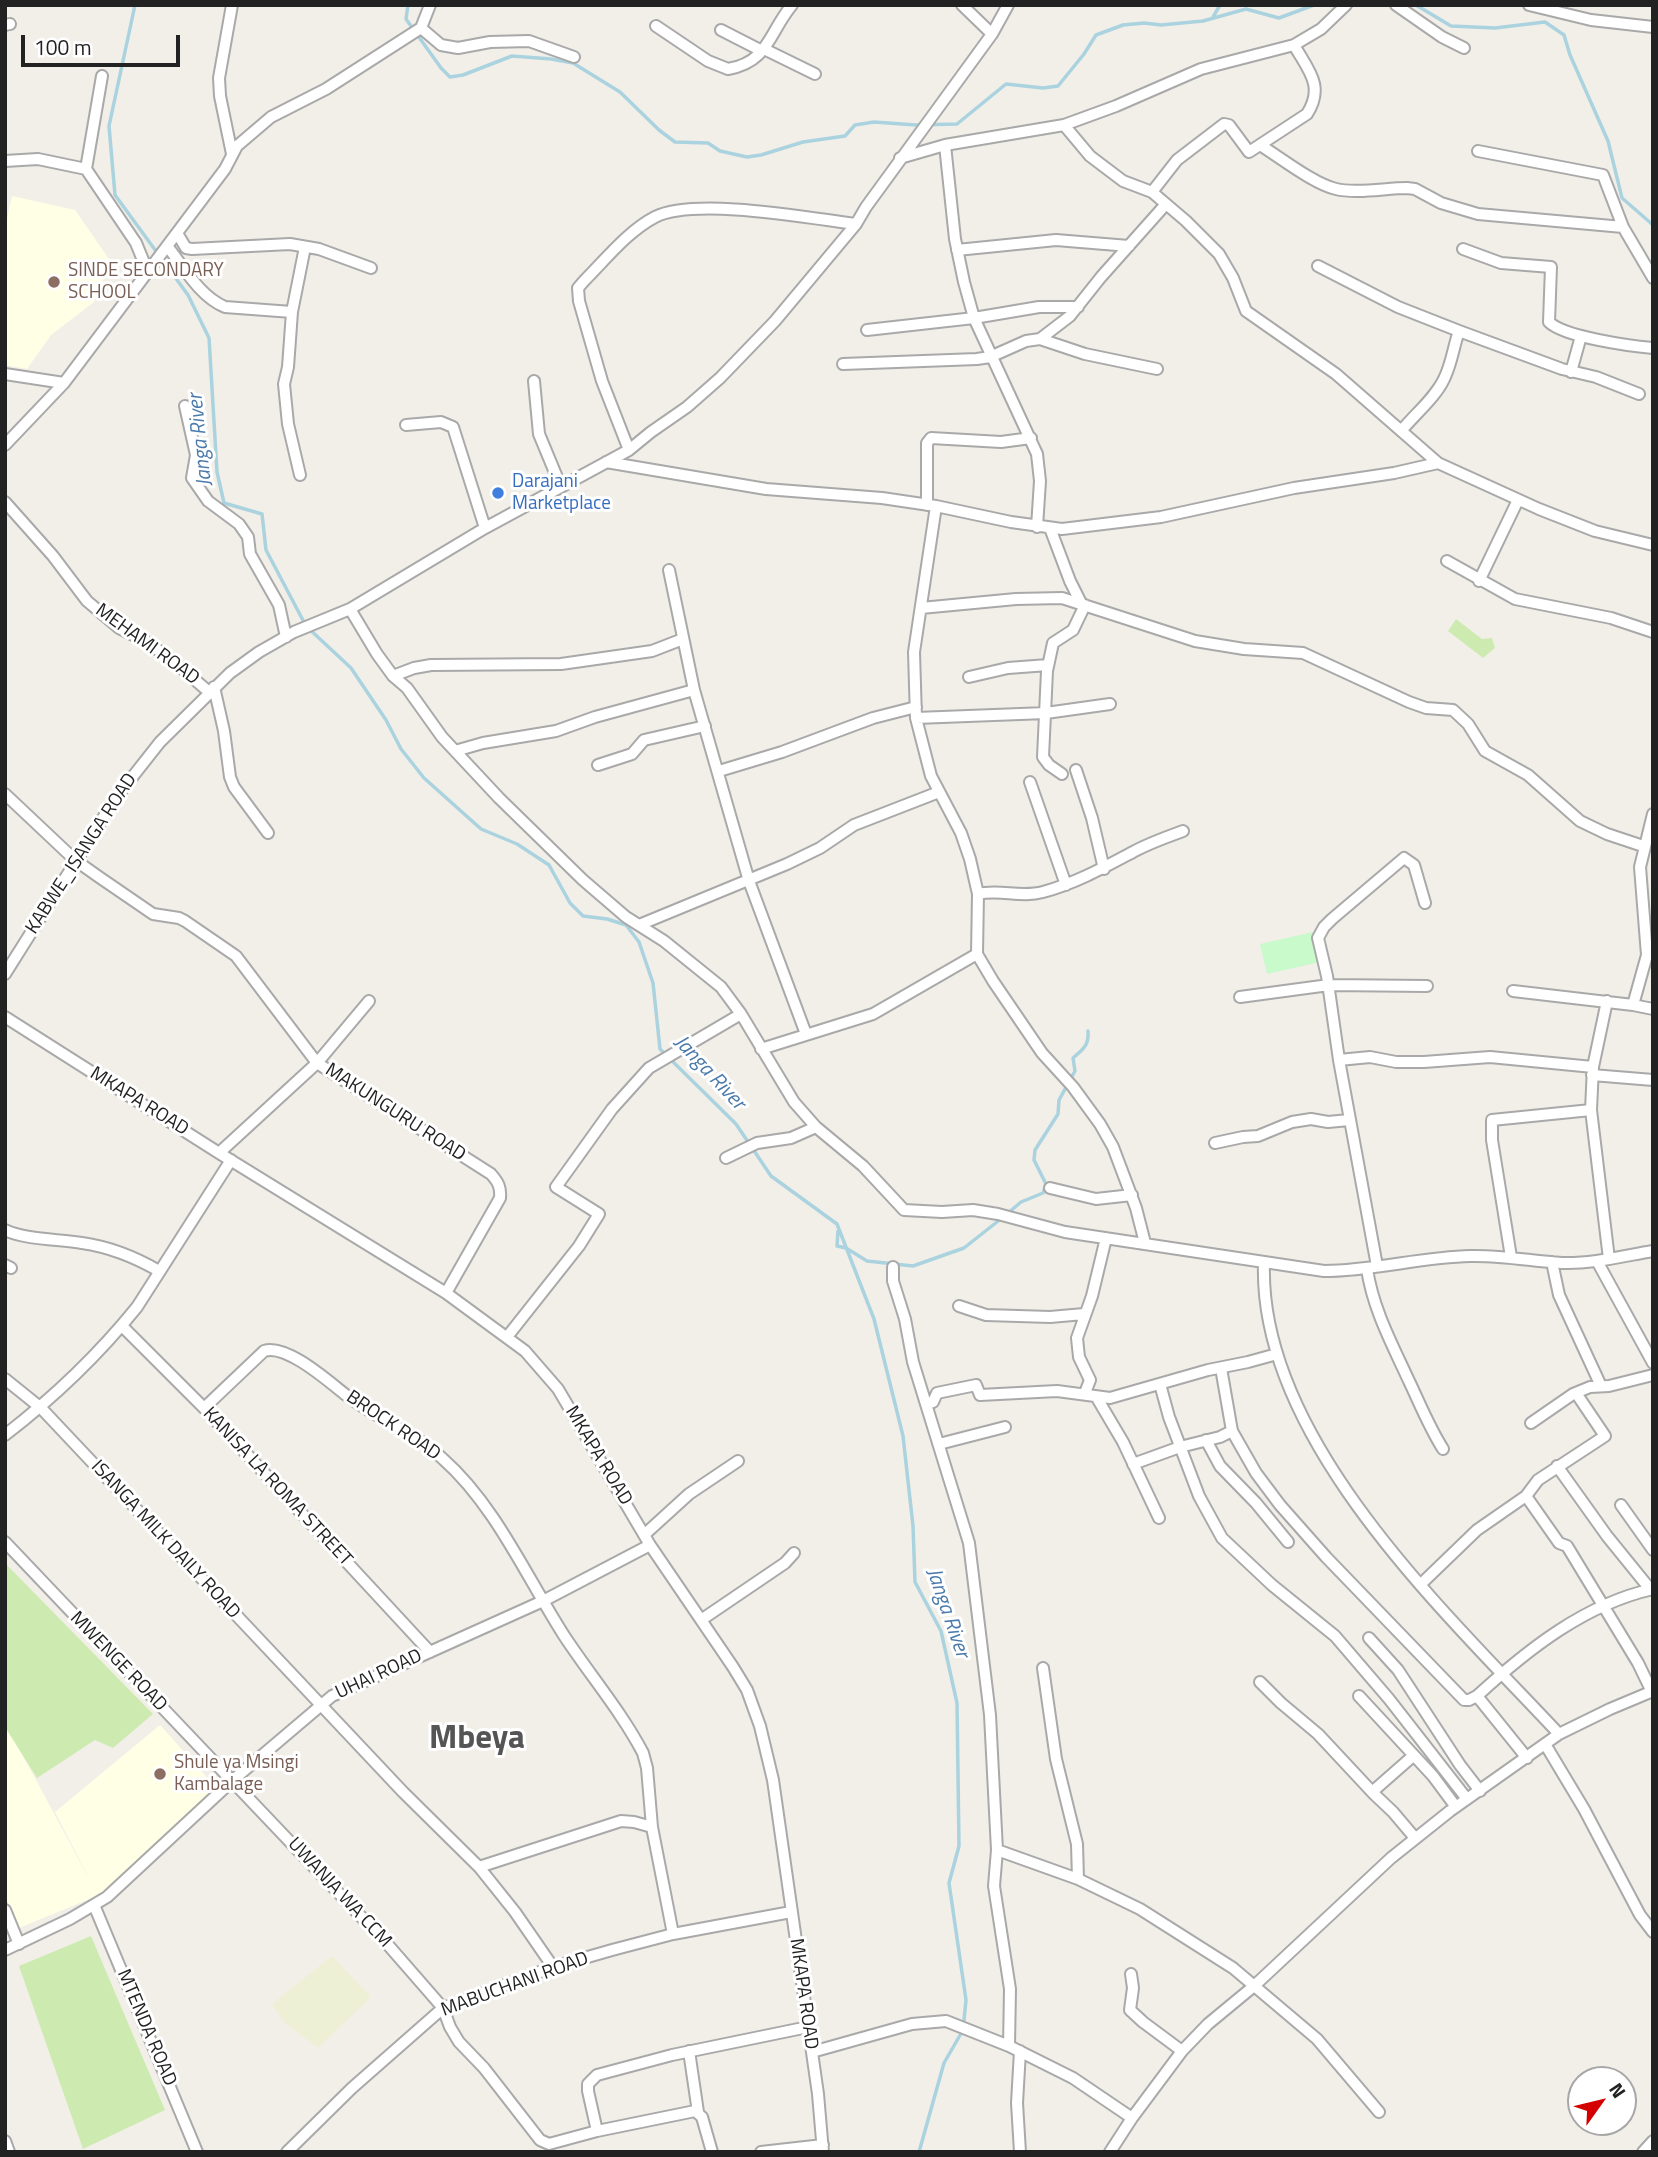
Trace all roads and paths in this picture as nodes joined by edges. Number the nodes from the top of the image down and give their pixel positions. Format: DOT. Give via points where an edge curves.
graph roads {
  1 [pos="232,5"];
  2 [pos="792,5"];
  3 [pos="962,5"];
  4 [pos="1008,5"];
  5 [pos="1346,5"];
  6 [pos="1396,5"];
  7 [pos="1529,5"];
  8 [pos="430,6"];
  9 [pos="656,26"];
  10 [pos="1653,27"];
  11 [pos="421,28"];
  12 [pos="721,30"];
  13 [pos="992,34"];
  14 [pos="1294,45"];
  15 [pos="1464,48"];
  16 [pos="763,50"];
  17 [pos="574,57"];
  18 [pos="815,74"];
  19 [pos="102,76"];
  20 [pos="1064,125"];
  21 [pos="945,145"];
  22 [pos="1260,145"];
  23 [pos="1478,151"];
  24 [pos="232,154"];
  25 [pos="900,158"];
  26 [pos="5,161"];
  27 [pos="86,169"];
  28 [pos="1152,192"];
  29 [pos="1166,204"];
  30 [pos="856,224"];
  31 [pos="1623,227"];
  32 [pos="177,233"];
  33 [pos="167,246"];
  34 [pos="1129,246"];
  35 [pos="305,247"];
  36 [pos="957,250"];
  37 [pos="1463,250"];
  38 [pos="1318,266"];
  39 [pos="149,267"];
  40 [pos="371,268"];
  41 [pos="1653,278"];
  42 [pos="1078,307"];
  43 [pos="292,312"];
  44 [pos="974,317"];
  45 [pos="867,330"];
  46 [pos="1459,331"];
  47 [pos="1581,336"];
  48 [pos="1040,339"];
  49 [pos="1653,348"];
  50 [pos="990,357"];
  51 [pos="843,364"];
  52 [pos="1157,369"];
  53 [pos="1571,372"];
  54 [pos="5,374"];
  55 [pos="534,381"];
  56 [pos="64,383"];
  57 [pos="1639,394"];
  58 [pos="185,406"];
  59 [pos="406,425"];
  60 [pos="1402,430"];
  61 [pos="1031,438"];
  62 [pos="5,445"];
  63 [pos="629,450"];
  64 [pos="606,462"];
  65 [pos="1438,463"];
  66 [pos="300,475"];
  67 [pos="561,486"];
  68 [pos="1518,500"];
  69 [pos="5,502"];
  70 [pos="932,505"];
  71 [pos="1037,527"];
  72 [pos="485,528"];
  73 [pos="1050,528"];
  74 [pos="1653,545"];
  75 [pos="1447,561"];
  76 [pos="669,570"];
  77 [pos="1479,580"];
  78 [pos="1083,604"];
  79 [pos="921,608"];
  80 [pos="350,609"];
  81 [pos="1653,632"];
  82 [pos="290,634"];
  83 [pos="683,639"];
  84 [pos="1048,665"];
  85 [pos="393,676"];
  86 [pos="969,677"];
  87 [pos="212,690"];
  88 [pos="694,690"];
  89 [pos="1110,704"];
  90 [pos="916,713"];
  91 [pos="1046,713"];
  92 [pos="705,726"];
  93 [pos="454,751"];
  94 [pos="598,765"];
  95 [pos="1076,770"];
  96 [pos="719,771"];
  97 [pos="1062,774"];
  98 [pos="1030,782"];
  99 [pos="939,792"];
  100 [pos="5,794"];
  101 [pos="1653,814"];
  102 [pos="1183,831"];
  103 [pos="268,833"];
  104 [pos="1643,846"];
  105 [pos="75,860"];
  106 [pos="1104,869"];
  107 [pos="749,881"];
  108 [pos="1066,885"];
  109 [pos="978,894"];
  110 [pos="1425,903"];
  111 [pos="639,925"];
  112 [pos="977,954"];
  113 [pos="1648,970"];
  114 [pos="5,974"];
  115 [pos="1329,985"];
  116 [pos="1427,986"];
  117 [pos="1513,991"];
  118 [pos="1240,997"];
  119 [pos="369,1001"];
  120 [pos="1607,1001"];
  121 [pos="1633,1004"];
  122 [pos="1653,1009"];
  123 [pos="741,1014"];
  124 [pos="5,1017"];
  125 [pos="806,1034"];
  126 [pos="761,1049"];
  127 [pos="1339,1060"];
  128 [pos="317,1063"];
  129 [pos="1592,1071"];
  130 [pos="1653,1080"];
  131 [pos="1591,1110"];
  132 [pos="1349,1120"];
  133 [pos="816,1127"];
  134 [pos="1215,1143"];
  135 [pos="219,1153"];
  136 [pos="726,1158"];
  137 [pos="231,1160"];
  138 [pos="1049,1188"];
  139 [pos="1132,1195"];
  140 [pos="5,1230"];
  141 [pos="1106,1238"];
  142 [pos="1145,1244"];
  143 [pos="1653,1251"];
  144 [pos="1511,1257"];
  145 [pos="1609,1259"];
  146 [pos="1597,1261"];
  147 [pos="1264,1262"];
  148 [pos="1552,1262"];
  149 [pos="893,1267"];
  150 [pos="1372,1267"];
  151 [pos="159,1271"];
  152 [pos="446,1293"];
  153 [pos="959,1306"];
  154 [pos="1084,1314"];
  155 [pos="122,1326"];
  156 [pos="507,1337"];
  157 [pos="1277,1354"];
  158 [pos="1653,1363"];
  159 [pos="1221,1368"];
  160 [pos="1653,1375"];
  161 [pos="5,1379"];
  162 [pos="1160,1384"];
  163 [pos="1601,1386"];
  164 [pos="1576,1393"];
  165 [pos="1085,1394"];
  166 [pos="1097,1398"];
  167 [pos="927,1404"];
  168 [pos="41,1408"];
  169 [pos="204,1408"];
  170 [pos="1531,1423"];
  171 [pos="1004,1427"];
  172 [pos="1232,1431"];
  173 [pos="5,1435"];
  174 [pos="1206,1440"];
  175 [pos="939,1444"];
  176 [pos="1180,1447"];
  177 [pos="1443,1449"];
  178 [pos="738,1461"];
  179 [pos="1133,1464"];
  180 [pos="1557,1466"];
  181 [pos="1526,1496"];
  182 [pos="1621,1504"];
  183 [pos="1159,1518"];
  184 [pos="647,1540"];
  185 [pos="5,1542"];
  186 [pos="1288,1542"];
  187 [pos="1653,1550"];
  188 [pos="794,1553"];
  189 [pos="1421,1584"];
  190 [pos="1652,1589"];
  191 [pos="543,1601"];
  192 [pos="1603,1606"];
  193 [pos="701,1620"];
  194 [pos="1368,1638"];
  195 [pos="430,1652"];
  196 [pos="1042,1668"];
  197 [pos="1502,1672"];
  198 [pos="1260,1682"];
  199 [pos="1652,1692"];
  200 [pos="1359,1696"];
  201 [pos="1477,1696"];
  202 [pos="321,1704"];
  203 [pos="1559,1734"];
  204 [pos="1545,1744"];
  205 [pos="1413,1756"];
  206 [pos="1527,1758"];
  207 [pos="233,1780"];
  208 [pos="1480,1791"];
  209 [pos="1371,1792"];
  210 [pos="1467,1800"];
  211 [pos="1456,1807"];
  212 [pos="652,1827"];
  213 [pos="1415,1838"];
  214 [pos="997,1850"];
  215 [pos="479,1867"];
  216 [pos="1078,1879"];
  217 [pos="94,1905"];
  218 [pos="5,1910"];
  219 [pos="791,1912"];
  220 [pos="1653,1932"];
  221 [pos="673,1934"];
  222 [pos="19,1944"];
  223 [pos="5,1950"];
  224 [pos="553,1968"];
  225 [pos="1130,1974"];
  226 [pos="1254,1986"];
  227 [pos="443,2008"];
  228 [pos="808,2027"];
  229 [pos="1015,2049"];
  230 [pos="689,2051"];
  231 [pos="1182,2051"];
  232 [pos="812,2052"];
  233 [pos="698,2112"];
  234 [pos="1379,2112"];
  235 [pos="1132,2118"];
  236 [pos="597,2131"];
  237 [pos="5,2141"];
  238 [pos="1653,2141"];
  239 [pos="823,2148"];
  240 [pos="9,2152"];
  241 [pos="197,2152"];
  242 [pos="287,2152"];
  243 [pos="712,2152"];
  244 [pos="761,2152"];
  245 [pos="1020,2152"];
  246 [pos="1110,2152"];
  247 [pos="1643,2152"];
  1 -- 24 [label="street" via="219,78"];
  2 -- 16 [label="street"];
  3 -- 13 [label="street"];
  4 -- 13 [label="street, KABWE_ISANGA ROAD"];
  5 -- 14 [label="street" via="1321,29"];
  6 -- 15 [label="street"];
  7 -- 10 [label="street" via="1591,20"];
  8 -- 11 [label="street"];
  9 -- 16 [label="street" via="728,69 747,63"];
  11 -- 17 [label="street" via="441,45 458,48 529,41"];
  11 -- 24 [label="street" via="326,89 271,117"];
  12 -- 16 [label="street"];
  13 -- 25 [label="street, KABWE_ISANGA ROAD"];
  14 -- 20 [label="street" via="1201,69"];
  14 -- 22 [label="street" via="1313,80 1314,104 1307,114"];
  16 -- 18 [label="street"];
  19 -- 27 [label="street"];
  20 -- 21 [label="street"];
  20 -- 28 [label="street" via="1090,156 1123,181"];
  21 -- 25 [label="street"];
  21 -- 36 [label="street"];
  22 -- 28 [label="street" via="1249,152 1224,124 1177,160"];
  22 -- 31 [label="street" via="1335,189 1408,188 1478,214"];
  23 -- 31 [label="street" via="1602,174"];
  24 -- 32 [label="street"];
  25 -- 30 [label="street, KABWE_ISANGA ROAD"];
  26 -- 27 [label="street" via="38,159"];
  27 -- 39 [label="street"];
  28 -- 29 [label="street"];
  29 -- 34 [label="street"];
  29 -- 60 [label="street" via="1219,254 1245,311 1336,374"];
  30 -- 63 [label="street, KABWE_ISANGA ROAD" via="720,378"];
  30 -- 63 [label="street" via="745,211 679,209 655,217 592,272 578,288 579,301 602,381"];
  31 -- 41 [label="street"];
  32 -- 33 [label="street"];
  32 -- 35 [label="street" via="192,249 275,244"];
  33 -- 39 [label="street"];
  33 -- 43 [label="street" via="218,304"];
  34 -- 36 [label="street" via="1056,240"];
  34 -- 42 [label="street"];
  35 -- 40 [label="street"];
  35 -- 43 [label="street"];
  36 -- 44 [label="street"];
  37 -- 47 [label="street" via="1501,263 1551,267 1549,322"];
  38 -- 46 [label="street" via="1398,307"];
  39 -- 56 [label="street"];
  42 -- 44 [label="street" via="1039,307"];
  42 -- 48 [label="street"];
  43 -- 66 [label="street" via="284,384"];
  44 -- 45 [label="street"];
  44 -- 50 [label="street"];
  46 -- 53 [label="street"];
  46 -- 60 [label="street" via="1443,382"];
  47 -- 49 [label="street"];
  47 -- 53 [label="street"];
  48 -- 50 [label="street"];
  48 -- 52 [label="street"];
  50 -- 51 [label="street"];
  50 -- 61 [label="street"];
  53 -- 57 [label="street"];
  54 -- 56 [label="street"];
  55 -- 67 [label="street" via="539,434"];
  56 -- 62 [label="street"];
  58 -- 82 [label="street" via="196,455 192,478 208,501 239,524 248,537 250,554 279,604"];
  59 -- 72 [label="street" via="441,422 453,427"];
  60 -- 65 [label="street"];
  61 -- 70 [label="street" via="1001,442 929,439"];
  61 -- 71 [label="street" via="1040,469"];
  63 -- 64 [label="street, KABWE_ISANGA ROAD"];
  64 -- 67 [label="street, KABWE_ISANGA ROAD"];
  64 -- 70 [label="street" via="766,489"];
  65 -- 68 [label="street"];
  65 -- 73 [label="street" via="1161,517"];
  67 -- 72 [label="street, KABWE_ISANGA ROAD"];
  68 -- 74 [label="street" via="1595,531"];
  68 -- 77 [label="street"];
  69 -- 87 [label="street, MEHAMI ROAD" via="87,601"];
  70 -- 71 [label="street"];
  70 -- 79 [label="street"];
  71 -- 73 [label="street"];
  72 -- 80 [label="street, KABWE_ISANGA ROAD"];
  73 -- 78 [label="street"];
  75 -- 77 [label="street"];
  76 -- 83 [label="street"];
  77 -- 81 [label="street" via="1529,603 1611,618"];
  78 -- 79 [label="street" via="1052,597"];
  78 -- 84 [label="street" via="1073,630 1053,643"];
  78 -- 104 [label="street" via="1195,641 1303,653 1409,702 1453,710 1485,751 1528,775 1572,815 1599,831"];
  79 -- 90 [label="street" via="914,659"];
  80 -- 82 [label="street, KABWE_ISANGA ROAD"];
  80 -- 85 [label="street"];
  82 -- 87 [label="street, KABWE_ISANGA ROAD"];
  83 -- 85 [label="street" via="639,653 561,664 431,665"];
  83 -- 88 [label="street"];
  84 -- 86 [label="street"];
  84 -- 91 [label="street"];
  85 -- 93 [label="street"];
  87 -- 103 [label="street" via="230,777"];
  87 -- 105 [label="street, KABWE_ISANGA ROAD" via="135,772"];
  88 -- 92 [label="street"];
  88 -- 93 [label="street" via="556,731"];
  89 -- 91 [label="street"];
  90 -- 91 [label="street"];
  90 -- 96 [label="street" via="873,718"];
  90 -- 99 [label="street" via="925,760"];
  91 -- 97 [label="street" via="1043,757"];
  92 -- 94 [label="street" via="645,740 632,754"];
  92 -- 96 [label="street"];
  93 -- 111 [label="street" via="583,880"];
  95 -- 106 [label="street"];
  96 -- 107 [label="street"];
  98 -- 108 [label="street"];
  99 -- 107 [label="street" via="855,825 812,853"];
  99 -- 109 [label="street" via="961,832"];
  100 -- 105 [label="street"];
  101 -- 104 [label="street"];
  102 -- 106 [label="street"];
  104 -- 113 [label="street" via="1640,867"];
  105 -- 114 [label="street, KABWE_ISANGA ROAD"];
  105 -- 128 [label="street, MAKUNGURU ROAD" via="146,910 185,921 236,956"];
  106 -- 108 [label="street"];
  107 -- 111 [label="street"];
  107 -- 125 [label="street"];
  108 -- 109 [label="street" via="1028,895"];
  109 -- 112 [label="street"];
  110 -- 115 [label="street" via="1414,865 1401,859 1324,927 1318,938"];
  111 -- 123 [label="street" via="712,979"];
  112 -- 125 [label="street" via="873,1014"];
  112 -- 139 [label="street" via="1034,1042 1100,1124"];
  113 -- 121 [label="street"];
  115 -- 116 [label="street"];
  115 -- 118 [label="street"];
  115 -- 127 [label="street"];
  117 -- 120 [label="street"];
  119 -- 128 [label="street"];
  120 -- 121 [label="street"];
  120 -- 129 [label="street"];
  121 -- 122 [label="street"];
  123 -- 126 [label="street"];
  123 -- 156 [label="street" via="649,1068 612,1109 556,1187 599,1214"];
  124 -- 135 [label="street, MKAPA ROAD"];
  125 -- 126 [label="street"];
  126 -- 133 [label="street" via="794,1102"];
  127 -- 129 [label="street" via="1370,1057 1424,1062 1490,1057"];
  127 -- 132 [label="street"];
  128 -- 135 [label="street"];
  128 -- 152 [label="street, MAKUNGURU ROAD" via="497,1181 500,1198"];
  129 -- 130 [label="street"];
  129 -- 131 [label="street"];
  131 -- 144 [label="street" via="1492,1120"];
  131 -- 145 [label="street"];
  132 -- 134 [label="street" via="1292,1122 1258,1136"];
  132 -- 150 [label="street"];
  133 -- 136 [label="street" via="791,1138 757,1143"];
  133 -- 141 [label="street" via="863,1166 904,1210 972,1210"];
  135 -- 137 [label="street, MKAPA ROAD"];
  137 -- 151 [label="street"];
  137 -- 152 [label="street, MKAPA ROAD"];
  138 -- 139 [label="street" via="1096,1199"];
  139 -- 142 [label="street"];
  140 -- 151 [label="street" via="93,1245 134,1257"];
  141 -- 142 [label="street"];
  141 -- 154 [label="street"];
  142 -- 147 [label="street"];
  143 -- 145 [label="street"];
  144 -- 148 [label="street"];
  144 -- 150 [label="street" via="1449,1257"];
  145 -- 146 [label="street"];
  146 -- 148 [label="street"];
  146 -- 158 [label="street"];
  147 -- 150 [label="street" via="1325,1271"];
  147 -- 157 [label="street" via="1268,1317"];
  148 -- 163 [label="street" via="1559,1294"];
  149 -- 167 [label="street" via="893,1282"];
  150 -- 177 [label="street" via="1370,1293"];
  151 -- 155 [label="street"];
  152 -- 156 [label="street, MKAPA ROAD"];
  153 -- 154 [label="street" via="986,1315"];
  154 -- 165 [label="street" via="1077,1349 1090,1380"];
  155 -- 168 [label="street"];
  155 -- 169 [label="street, KANISA LA ROMA STREET"];
  156 -- 184 [label="street, MKAPA ROAD" via="534,1360 558,1390"];
  157 -- 159 [label="street"];
  157 -- 189 [label="street" via="1339,1479 1376,1533"];
  159 -- 162 [label="street"];
  159 -- 172 [label="street"];
  160 -- 163 [label="street"];
  161 -- 168 [label="street, ISANGA MILK DAILY ROAD"];
  162 -- 166 [label="street"];
  162 -- 176 [label="street"];
  163 -- 164 [label="street"];
  164 -- 170 [label="street"];
  164 -- 180 [label="street" via="1605,1436"];
  165 -- 166 [label="street"];
  165 -- 167 [label="street" via="980,1395 976,1384 937,1393"];
  166 -- 179 [label="street"];
  167 -- 175 [label="street"];
  168 -- 173 [label="street"];
  168 -- 202 [label="street, ISANGA MILK DAILY ROAD"];
  169 -- 191 [label="street, BROCK ROAD" via="264,1351 274,1349 296,1359 444,1459 488,1510"];
  169 -- 195 [label="street, KANISA LA ROMA STREET"];
  171 -- 175 [label="street"];
  172 -- 174 [label="street"];
  172 -- 201 [label="street" via="1270,1492 1326,1558 1464,1700"];
  174 -- 176 [label="street"];
  174 -- 186 [label="street" via="1220,1466"];
  175 -- 214 [label="street" via="969,1543 990,1715"];
  176 -- 179 [label="street"];
  176 -- 210 [label="street" via="1204,1508 1228,1545 1344,1646"];
  178 -- 184 [label="street, UHAI ROAD" via="689,1494"];
  179 -- 183 [label="street"];
  180 -- 181 [label="street"];
  180 -- 190 [label="street" via="1606,1536"];
  181 -- 189 [label="street" via="1478,1530"];
  181 -- 192 [label="street" via="1559,1543 1567,1546"];
  182 -- 187 [label="street"];
  184 -- 191 [label="street, UHAI ROAD"];
  184 -- 193 [label="street, MKAPA ROAD"];
  185 -- 207 [label="street, MWENGE ROAD"];
  188 -- 193 [label="street"];
  189 -- 197 [label="street"];
  190 -- 192 [label="street"];
  191 -- 195 [label="street, UHAI ROAD"];
  191 -- 212 [label="street" via="643,1753"];
  192 -- 197 [label="street" via="1547,1638"];
  192 -- 199 [label="street"];
  193 -- 219 [label="street, MKAPA ROAD" via="747,1690 760,1726 773,1780"];
  194 -- 208 [label="street" via="1398,1670"];
  195 -- 202 [label="street, UHAI ROAD"];
  196 -- 216 [label="street" via="1056,1759 1077,1844"];
  197 -- 201 [label="street"];
  197 -- 203 [label="street"];
  198 -- 209 [label="street" via="1318,1734"];
  199 -- 203 [label="street"];
  200 -- 205 [label="street"];
  201 -- 206 [label="street"];
  202 -- 207 [label="street, UHAI ROAD"];
  202 -- 215 [label="street, ISANGA MILK DAILY ROAD"];
  203 -- 204 [label="street"];
  204 -- 206 [label="street"];
  204 -- 220 [label="street"];
  205 -- 209 [label="street"];
  205 -- 211 [label="street"];
  206 -- 208 [label="street"];
  207 -- 217 [label="street, UHAI ROAD" via="117,1890"];
  207 -- 227 [label="street, UWANJA WA CCM"];
  208 -- 210 [label="street"];
  209 -- 213 [label="street"];
  210 -- 211 [label="street"];
  211 -- 213 [label="street"];
  212 -- 215 [label="street" via="621,1821"];
  212 -- 221 [label="street"];
  213 -- 226 [label="street"];
  214 -- 216 [label="street"];
  214 -- 229 [label="street" via="994,1886"];
  215 -- 224 [label="street, ISANGA MILK DAILY ROAD"];
  216 -- 226 [label="street" via="1164,1923"];
  217 -- 222 [label="street, UHAI ROAD"];
  217 -- 241 [label="street, MTENDA ROAD"];
  218 -- 222 [label="street"];
  219 -- 221 [label="street, MABUCHANI ROAD"];
  219 -- 228 [label="street, MKAPA ROAD"];
  221 -- 224 [label="street, MABUCHANI ROAD"];
  222 -- 223 [label="street, UHAI ROAD"];
  224 -- 227 [label="street, MABUCHANI ROAD"];
  225 -- 231 [label="street" via="1130,2010"];
  226 -- 231 [label="street"];
  226 -- 234 [label="street" via="1317,2039"];
  227 -- 236 [label="street, UWANJA WA CCM" via="458,2042 540,2140 549,2144"];
  227 -- 242 [label="street, MABUCHANI ROAD"];
  228 -- 230 [label="street"];
  228 -- 232 [label="street, MKAPA ROAD"];
  229 -- 232 [label="street" via="946,2021 912,2024"];
  229 -- 235 [label="street" via="1073,2078"];
  229 -- 245 [label="street"];
  230 -- 233 [label="street"];
  230 -- 236 [label="street" via="609,2071 591,2080 588,2091"];
  231 -- 235 [label="street"];
  232 -- 239 [label="street, MKAPA ROAD"];
  233 -- 236 [label="street, UWANJA WA CCM"];
  233 -- 243 [label="street"];
  235 -- 246 [label="street"];
  237 -- 240 [label="street"];
  238 -- 247 [label="street"];
  239 -- 244 [label="street"];
}
